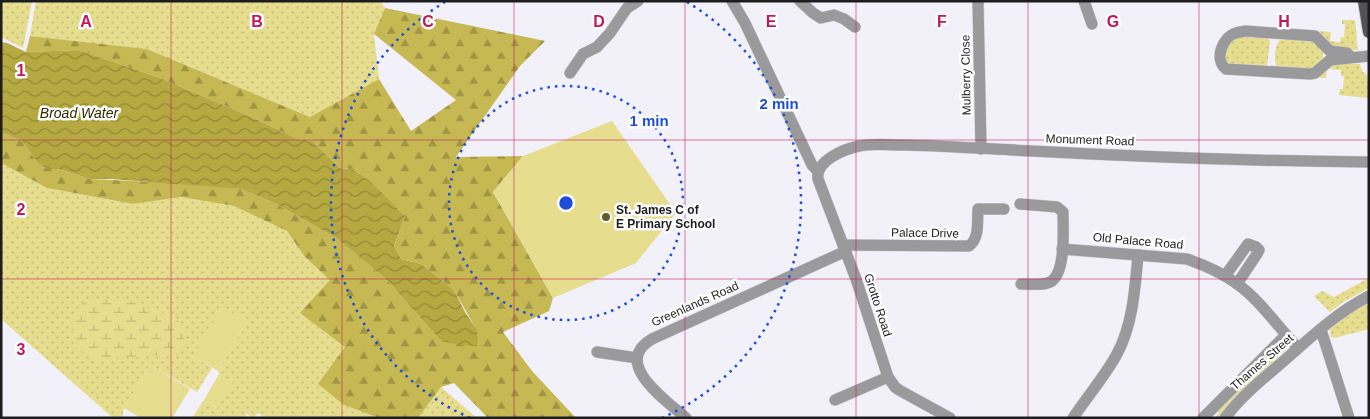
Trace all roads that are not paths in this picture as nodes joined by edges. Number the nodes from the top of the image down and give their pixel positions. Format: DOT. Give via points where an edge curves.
graph roads {
  1 [pos="638,1"];
  2 [pos="732,1"];
  3 [pos="800,1"];
  4 [pos="978,1"];
  5 [pos="1084,1"];
  6 [pos="1364,1"];
  7 [pos="1092,24"];
  8 [pos="855,27"];
  9 [pos="1369,32"];
  10 [pos="1351,56"];
  11 [pos="1369,56"];
  12 [pos="570,73"];
  13 [pos="981,148"];
  14 [pos="1369,162"];
  15 [pos="818,171"];
  16 [pos="1020,204"];
  17 [pos="1004,209"];
  18 [pos="844,248"];
  19 [pos="1062,249"];
  20 [pos="1138,255"];
  21 [pos="1225,276"];
  22 [pos="1021,284"];
  23 [pos="1237,284"];
  24 [pos="1369,296"];
  25 [pos="1321,330"];
  26 [pos="1286,335"];
  27 [pos="1298,348"];
  28 [pos="598,352"];
  29 [pos="637,358"];
  30 [pos="888,377"];
  31 [pos="834,400"];
  32 [pos="686,418"];
  33 [pos="950,418"];
  34 [pos="1073,418"];
  35 [pos="1203,418"];
  36 [pos="1225,418"];
  37 [pos="1349,418"];
  1 -- 12 [label="street" via="627,8 597,47 583,54"];
  2 -- 15 [label="street, Grotto Road" via="812,165"];
  3 -- 8 [label="street" via="821,18 834,15"];
  4 -- 13 [label="street, Mulberry Close"];
  5 -- 7 [label="street"];
  6 -- 9 [label="main road"];
  10 -- 10 [label="street" via="1345,60 1330,60 1315,74 1226,69 1219,58 1229,37 1244,31 1315,36 1330,51"];
  10 -- 11 [label="street"];
  13 -- 14 [label="street, Monument Road"];
  13 -- 15 [label="street, Monument Road" via="859,146 834,156"];
  15 -- 18 [label="street, Grotto Road" via="818,182"];
  16 -- 19 [label="street" via="1057,207 1063,212"];
  17 -- 18 [label="street, Palace Drive" via="978,208 976,237 969,246"];
  18 -- 29 [label="street, Greenlands Road" via="652,339 641,348"];
  18 -- 30 [label="street, Grotto Road"];
  19 -- 20 [label="street, Old Palace Road"];
  19 -- 22 [label="street" via="1058,274 1051,282"];
  20 -- 21 [label="street, Old Palace Road" via="1187,259"];
  20 -- 34 [label="street" via="1134,293 1123,341 1117,355"];
  21 -- 23 [label="street, Old Palace Road"];
  21 -- 23 [label="street" via="1248,244 1256,247 1259,250 1257,254"];
  23 -- 26 [label="street, Old Palace Road"];
  24 -- 25 [label="street, Thames Street"];
  25 -- 27 [label="street, Thames Street"];
  25 -- 37 [label="street"];
  26 -- 27 [label="street, Old Palace Road"];
  26 -- 35 [label="street, Thames Street"];
  27 -- 36 [label="street, Thames Street" via="1248,391"];
  28 -- 29 [label="street"];
  29 -- 32 [label="street" via="644,378"];
  30 -- 31 [label="street"];
  30 -- 33 [label="street, Grotto Road" via="899,390"];
}
